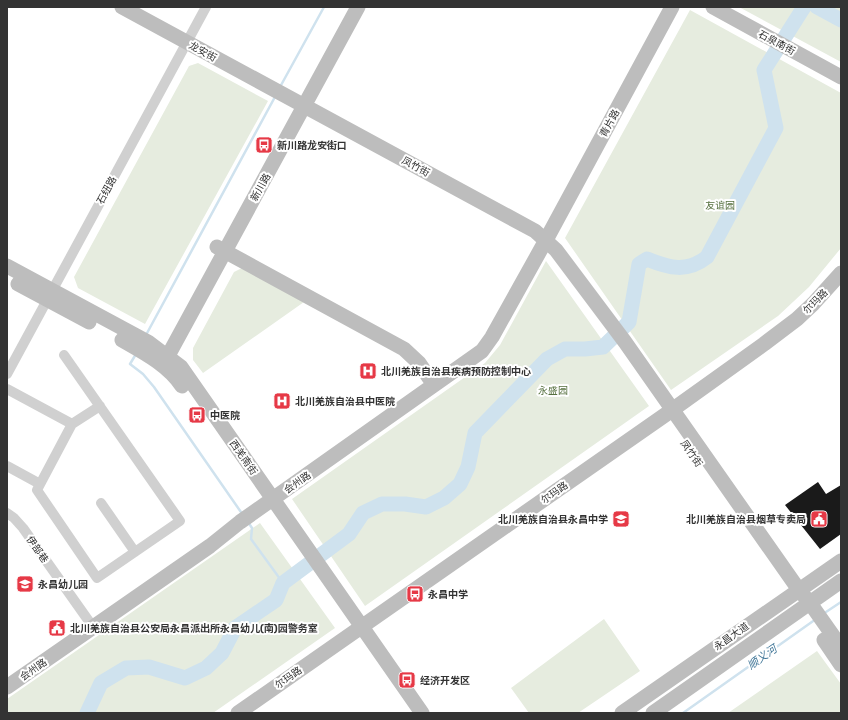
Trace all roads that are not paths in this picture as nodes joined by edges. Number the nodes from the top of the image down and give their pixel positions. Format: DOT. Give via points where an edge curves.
graph roads {
  1 [pos="122,7"];
  2 [pos="206,7"];
  3 [pos="347,7"];
  4 [pos="358,7"];
  5 [pos="672,7"];
  6 [pos="713,7"];
  7 [pos="187,42"];
  8 [pos="841,76"];
  9 [pos="290,97"];
  10 [pos="546,240"];
  11 [pos="221,250"];
  12 [pos="7,266"];
  13 [pos="841,273"];
  14 [pos="7,278"];
  15 [pos="50,295"];
  16 [pos="64,355"];
  17 [pos="161,359"];
  18 [pos="7,374"];
  19 [pos="434,385"];
  20 [pos="7,389"];
  21 [pos="100,406"];
  22 [pos="669,412"];
  23 [pos="72,424"];
  24 [pos="7,466"];
  25 [pos="40,484"];
  26 [pos="269,501"];
  27 [pos="101,503"];
  28 [pos="7,513"];
  29 [pos="135,552"];
  30 [pos="841,560"];
  31 [pos="841,581"];
  32 [pos="795,592"];
  33 [pos="809,610"];
  34 [pos="93,627"];
  35 [pos="358,629"];
  36 [pos="823,630"];
  37 [pos="841,647"];
  38 [pos="841,665"];
  39 [pos="7,687"];
  40 [pos="238,713"];
  41 [pos="410,713"];
  42 [pos="422,713"];
  43 [pos="622,713"];
  44 [pos="653,713"];
  1 -- 7 [label="street, 龙安街"];
  2 -- 7 [label="street, 石纽路"];
  3 -- 9 [label="street, 新川路"];
  4 -- 9 [label="street, 新川路"];
  5 -- 10 [label="street, 青片路"];
  6 -- 8 [label="street, 石泉南街"];
  7 -- 9 [label="street, 龙安街"];
  7 -- 15 [label="street, 石纽路"];
  9 -- 10 [label="street, 凤竹街" via="535,230"];
  9 -- 11 [label="street, 新川路"];
  10 -- 19 [label="street, 会州路" via="487,345 475,357"];
  10 -- 22 [label="street, 凤竹街" via="553,256 596,310"];
  11 -- 17 [label="street, 新川路"];
  11 -- 19 [label="street" via="404,349 419,363"];
  12 -- 15 [label="street, 西羌南街"];
  13 -- 22 [label="street, 尔玛路" via="797,319"];
  14 -- 15 [label="street, 西羌南街"];
  15 -- 17 [label="street, 西羌南街" via="140,344"];
  15 -- 18 [label="street, 石纽路"];
  16 -- 21 [label="street"];
  17 -- 26 [label="street, 西羌南街"];
  19 -- 26 [label="street, 会州路"];
  20 -- 23 [label="street"];
  21 -- 23 [label="street"];
  21 -- 29 [label="street" via="180,521"];
  22 -- 32 [label="street, 凤竹街"];
  22 -- 35 [label="street, 尔玛路"];
  23 -- 25 [label="street"];
  24 -- 25 [label="street"];
  25 -- 29 [label="street" via="37,490 97,578"];
  26 -- 34 [label="street, 会州路" via="210,546"];
  26 -- 35 [label="street, 西羌南街"];
  27 -- 29 [label="street"];
  28 -- 34 [label="street, 伊部巷" via="23,528"];
  30 -- 32 [label="street, 永昌大道"];
  31 -- 33 [label="street, 永昌大道"];
  32 -- 33 [label="street, 凤竹街"];
  32 -- 43 [label="street, 永昌大道"];
  33 -- 36 [label="street, 凤竹街"];
  33 -- 44 [label="street, 永昌大道"];
  34 -- 39 [label="street, 会州路"];
  35 -- 40 [label="street, 尔玛路"];
  35 -- 41 [label="street, 西羌南街"];
  35 -- 42 [label="street, 西羌南街"];
  36 -- 37 [label="street, 凤竹街"];
  36 -- 38 [label="street, 凤竹街"];
}
